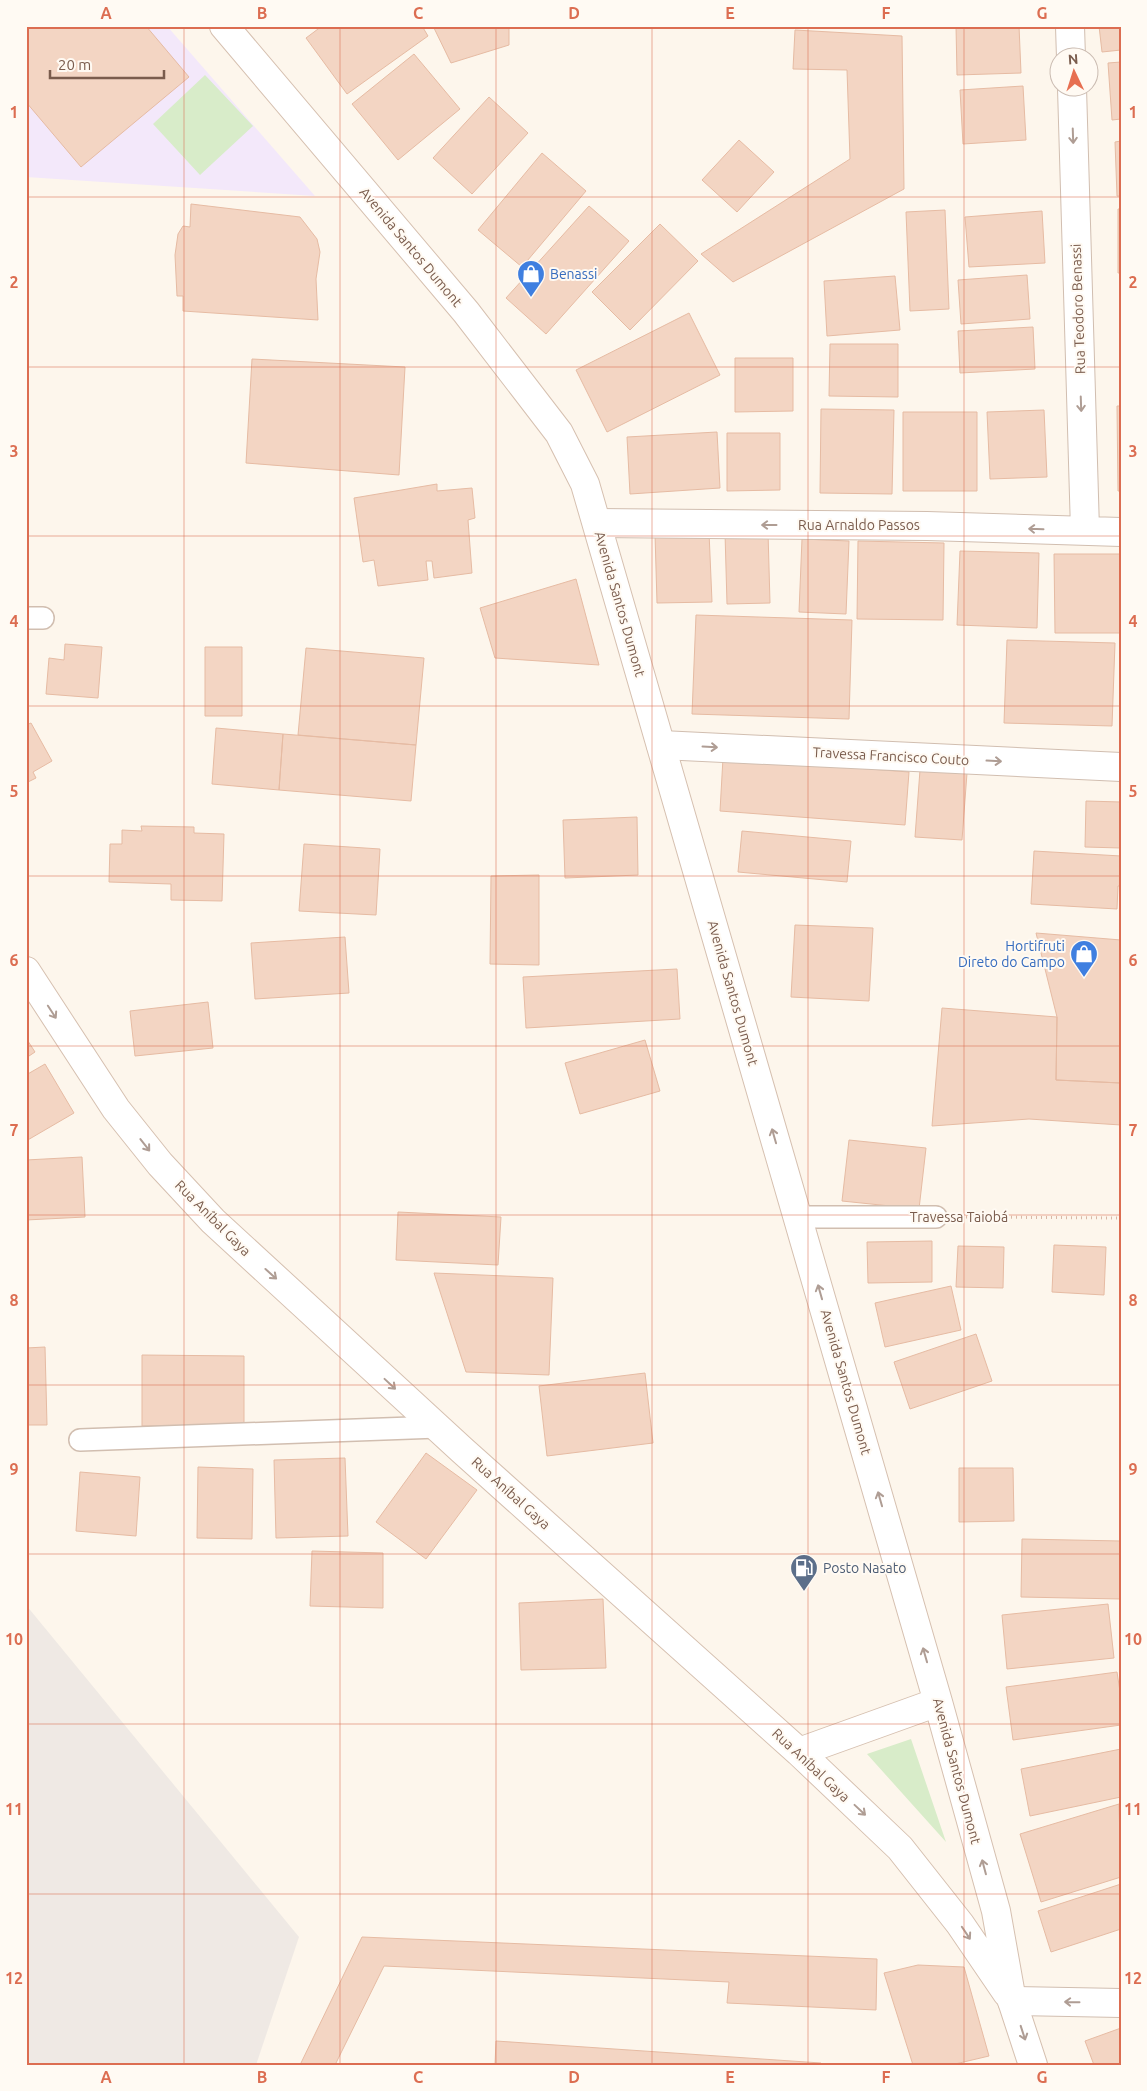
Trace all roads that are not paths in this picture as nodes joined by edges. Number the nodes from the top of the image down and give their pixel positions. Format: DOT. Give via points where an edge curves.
graph roads {
  1 [pos="224,26"];
  2 [pos="1070,26"];
  3 [pos="1071,48"];
  4 [pos="1072,98"];
  5 [pos="597,523"];
  6 [pos="1085,530"];
  7 [pos="1121,532"];
  8 [pos="661,745"];
  9 [pos="1121,767"];
  10 [pos="26,971"];
  11 [pos="798,1217"];
  12 [pos="936,1217"];
  13 [pos="438,1427"];
  14 [pos="80,1440"];
  15 [pos="938,1702"];
  16 [pos="799,1752"];
  17 [pos="1012,2001"];
  18 [pos="1121,2002"];
  19 [pos="1033,2065"];
  1 -- 5 [label="main road, Avenida Santos Dumont" via="466,312 558,434 585,484"];
  2 -- 3 [label="main road"];
  4 -- 6 [label="main road, Rua Teodoro Benassi, one-way"];
  6 -- 5 [label="main road, Rua Arnaldo Passos, one-way"];
  5 -- 8 [label="main road, Avenida Santos Dumont"];
  6 -- 7 [label="main road, Rua Arnaldo Passos"];
  8 -- 9 [label="main road, Travessa Francisco Couto, one-way"];
  11 -- 8 [label="main road, Avenida Santos Dumont, one-way"];
  10 -- 13 [label="main road, Rua Aníbal Gaya, one-way" via="116,1108 160,1164 213,1221"];
  11 -- 12 [label="lane, Travessa Taiobá"];
  15 -- 11 [label="main road, Avenida Santos Dumont, one-way"];
  13 -- 14 [label="lane"];
  13 -- 16 [label="main road, Rua Aníbal Gaya"];
  15 -- 16 [label="main road"];
  17 -- 15 [label="main road, Avenida Santos Dumont, one-way" via="996,1911"];
  16 -- 17 [label="main road, Rua Aníbal Gaya, one-way" via="900,1848 960,1924"];
  18 -- 17 [label="main road, one-way"];
  17 -- 19 [label="main road, Avenida Santos Dumont, one-way"];
}
